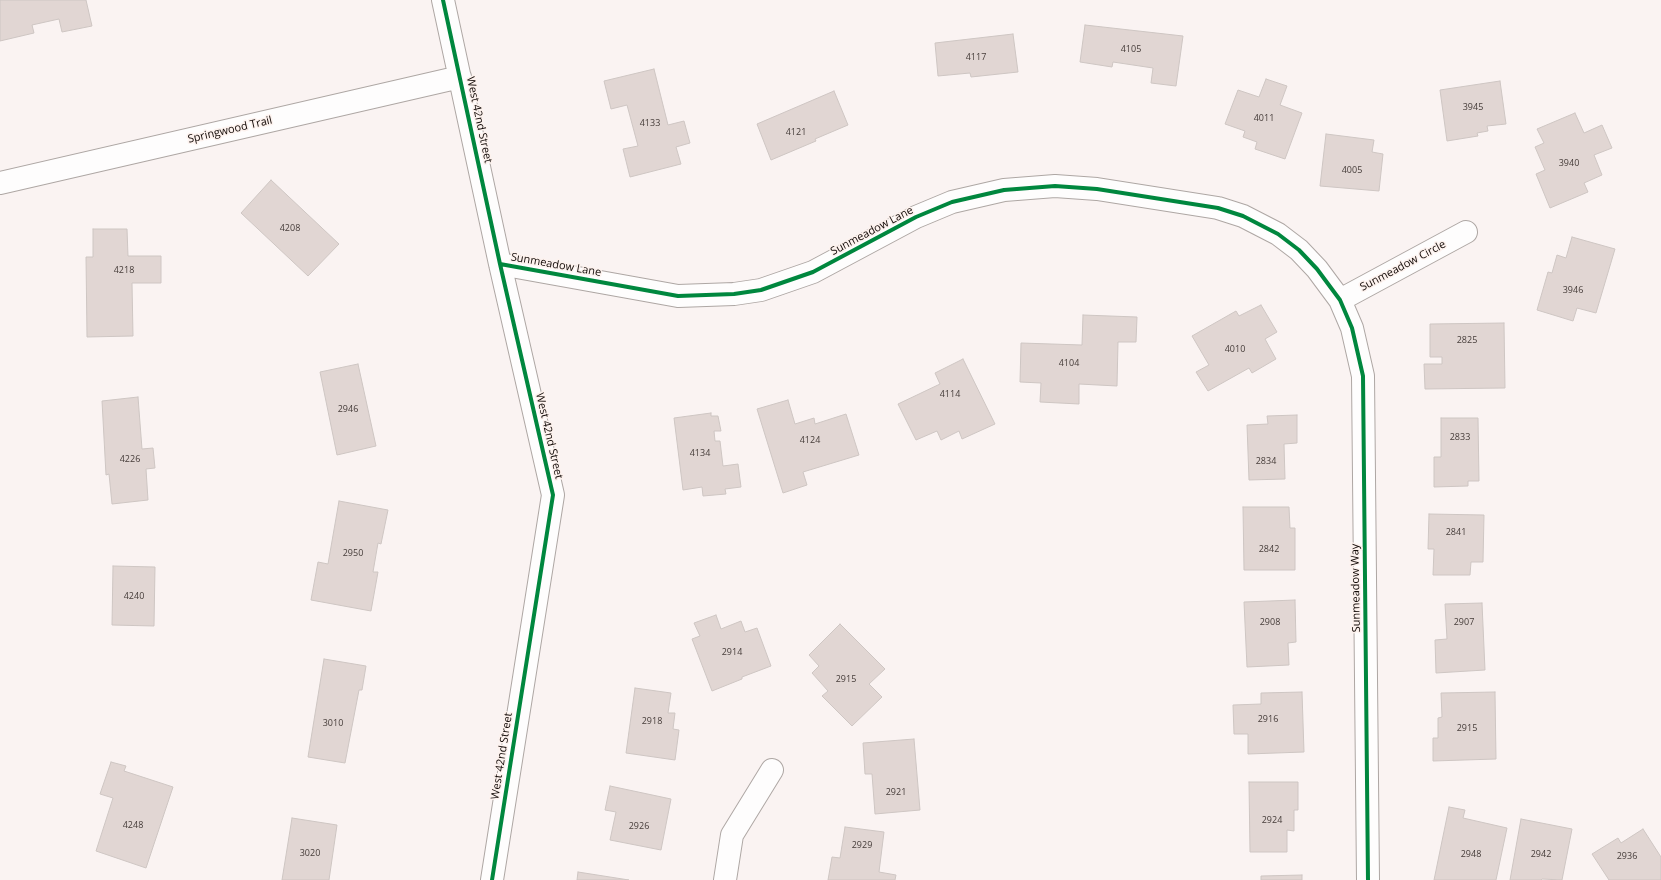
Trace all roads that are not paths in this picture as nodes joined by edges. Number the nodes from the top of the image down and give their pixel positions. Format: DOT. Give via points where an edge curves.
graph roads {
  1 [pos="443,0"];
  2 [pos="460,77"];
  3 [pos="0,182"];
  4 [pos="1466,232"];
  5 [pos="500,264"];
  6 [pos="1340,300"];
  7 [pos="772,770"];
  8 [pos="492,880"];
  9 [pos="725,880"];
  10 [pos="1368,880"];
  1 -- 2 [label="street, West 42nd Street"];
  2 -- 3 [label="street, Springwood Trail"];
  2 -- 5 [label="street, West 42nd Street"];
  4 -- 6 [label="street, Sunmeadow Circle"];
  5 -- 6 [label="street, Sunmeadow Lane" via="678,296 734,294 761,290 813,272 916,217 952,202 1004,190 1055,186 1097,189 1205,205 1243,216 1278,234 1299,250"];
  5 -- 8 [label="street, West 42nd Street" via="553,495"];
  6 -- 10 [label="street, Sunmeadow Way" via="1352,328 1363,376"];
  7 -- 9 [label="street" via="732,835"];
}
